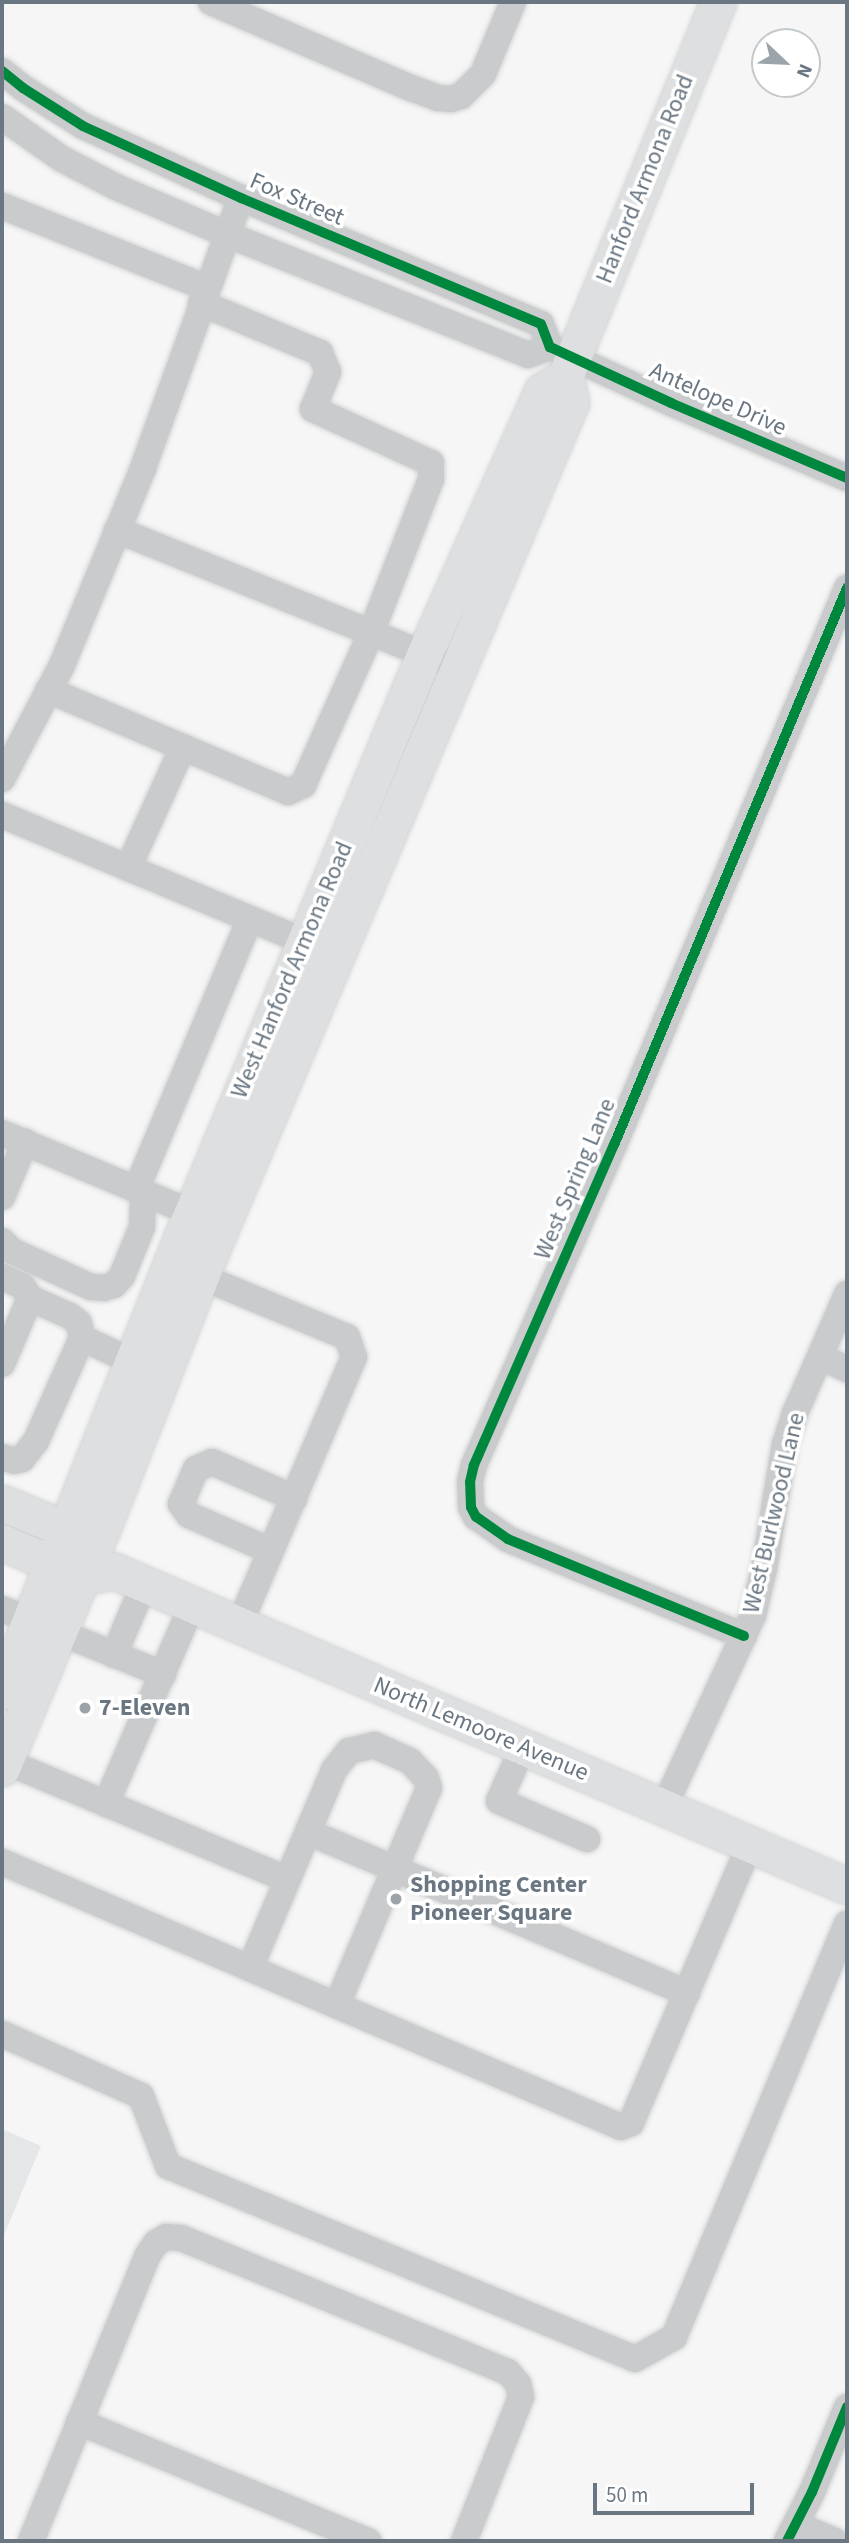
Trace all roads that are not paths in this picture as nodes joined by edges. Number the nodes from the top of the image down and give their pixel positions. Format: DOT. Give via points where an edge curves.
graph roads {
  1 [pos="211,2"];
  2 [pos="513,2"];
  3 [pos="718,2"];
  4 [pos="2,71"];
  5 [pos="2,117"];
  6 [pos="241,198"];
  7 [pos="2,206"];
  8 [pos="226,234"];
  9 [pos="204,295"];
  10 [pos="563,360"];
  11 [pos="847,478"];
  12 [pos="117,530"];
  13 [pos="847,588"];
  14 [pos="371,633"];
  15 [pos="424,655"];
  16 [pos="458,668"];
  17 [pos="48,691"];
  18 [pos="183,747"];
  19 [pos="2,779"];
  20 [pos="2,815"];
  21 [pos="128,868"];
  22 [pos="250,919"];
  23 [pos="304,942"];
  24 [pos="337,954"];
  25 [pos="13,1138"];
  26 [pos="140,1191"];
  27 [pos="2,1197"];
  28 [pos="206,1219"];
  29 [pos="2,1241"];
  30 [pos="186,1270"];
  31 [pos="2,1277"];
  32 [pos="847,1294"];
  33 [pos="30,1298"];
  34 [pos="82,1338"];
  35 [pos="821,1357"];
  36 [pos="2,1364"];
  37 [pos="148,1369"];
  38 [pos="847,1369"];
  39 [pos="2,1457"];
  40 [pos="294,1498"];
  41 [pos="2,1503"];
  42 [pos="2,1542"];
  43 [pos="271,1551"];
  44 [pos="89,1559"];
  45 [pos="192,1605"];
  46 [pos="30,1621"];
  47 [pos="239,1625"];
  48 [pos="744,1636"];
  49 [pos="114,1655"];
  50 [pos="163,1674"];
  51 [pos="2,1691"];
  52 [pos="10,1726"];
  53 [pos="523,1747"];
  54 [pos="3,1763"];
  55 [pos="106,1804"];
  56 [pos="664,1807"];
  57 [pos="308,1832"];
  58 [pos="587,1839"];
  59 [pos="750,1844"];
  60 [pos="395,1870"];
  61 [pos="5,1872"];
  62 [pos="287,1879"];
  63 [pos="847,1886"];
  64 [pos="847,1924"];
  65 [pos="250,1968"];
  66 [pos="687,1993"];
  67 [pos="337,2005"];
  68 [pos="2,2034"];
  69 [pos="847,2407"];
  70 [pos="79,2421"];
  71 [pos="792,2533"];
  72 [pos="31,2541"];
  73 [pos="368,2541"];
  74 [pos="464,2541"];
  75 [pos="835,2541"];
  1 -- 2 [label="street" via="438,98 461,96 483,74"];
  3 -- 10 [label="main road, Hanford Armona Road"];
  4 -- 6 [label="street, Fox Street" via="83,126"];
  5 -- 8 [label="street" via="73,165"];
  6 -- 8 [label="street"];
  6 -- 10 [label="street, Fox Street" via="541,324"];
  7 -- 9 [label="street"];
  8 -- 9 [label="street"];
  8 -- 10 [label="street" via="528,355"];
  9 -- 12 [label="street"];
  9 -- 14 [label="street" via="320,353 328,372 313,409 431,463 431,479"];
  10 -- 11 [label="street, Antelope Drive"];
  10 -- 15 [label="main road, West Hanford Armona Road" via="542,391"];
  10 -- 16 [label="main road, West Hanford Armona Road" via="571,402"];
  12 -- 14 [label="street"];
  12 -- 17 [label="street"];
  13 -- 48 [label="street, West Spring Lane" via="470,1482 476,1517 508,1539"];
  14 -- 15 [label="street"];
  14 -- 18 [label="street" via="303,785 288,792"];
  15 -- 16 [label="street"];
  15 -- 23 [label="main road, West Hanford Armona Road"];
  16 -- 24 [label="main road, West Hanford Armona Road"];
  17 -- 18 [label="street"];
  17 -- 19 [label="street"];
  18 -- 21 [label="street"];
  20 -- 21 [label="street"];
  21 -- 22 [label="street"];
  22 -- 23 [label="street"];
  22 -- 26 [label="street"];
  23 -- 24 [label="street"];
  23 -- 28 [label="main road, West Hanford Armona Road"];
  24 -- 28 [label="main road, West Hanford Armona Road"];
  25 -- 26 [label="street"];
  25 -- 27 [label="street"];
  26 -- 28 [label="street"];
  26 -- 29 [label="street" via="142,1227 114,1285 91,1287 12,1251"];
  28 -- 30 [label="main road, West Hanford Armona Road"];
  30 -- 37 [label="main road, West Hanford Armona Road"];
  30 -- 40 [label="street" via="347,1336 354,1357"];
  31 -- 33 [label="street" via="22,1286"];
  32 -- 35 [label="street, West Burlwood Lane"];
  33 -- 34 [label="street" via="75,1319"];
  33 -- 36 [label="street"];
  34 -- 37 [label="street"];
  34 -- 39 [label="street" via="27,1455 14,1461"];
  35 -- 38 [label="street"];
  35 -- 48 [label="street, West Burlwood Lane" via="785,1444 764,1569"];
  37 -- 44 [label="main road, West Hanford Armona Road"];
  40 -- 43 [label="street"];
  40 -- 43 [label="street" via="212,1462 196,1469 181,1504 189,1515"];
  41 -- 44 [label="main road, North Lemoore Avenue"];
  42 -- 44 [label="main road, North Lemoore Avenue"];
  43 -- 47 [label="street"];
  44 -- 45 [label="main road, North Lemoore Avenue"];
  44 -- 46 [label="main road, West Hanford Armona Road"];
  44 -- 49 [label="street"];
  45 -- 47 [label="main road, North Lemoore Avenue"];
  45 -- 50 [label="street"];
  46 -- 49 [label="street"];
  46 -- 51 [label="main road"];
  46 -- 52 [label="main road"];
  47 -- 53 [label="main road, North Lemoore Avenue"];
  48 -- 56 [label="street, West Burlwood Lane"];
  49 -- 50 [label="street"];
  50 -- 55 [label="street"];
  52 -- 54 [label="main road"];
  53 -- 56 [label="main road, North Lemoore Avenue"];
  53 -- 58 [label="street" via="499,1801"];
  54 -- 55 [label="street"];
  55 -- 62 [label="street"];
  56 -- 59 [label="main road, North Lemoore Avenue"];
  57 -- 60 [label="street"];
  57 -- 60 [label="street" via="344,1755 359,1749 368,1759 405,1775 419,1774 428,1782 428,1795"];
  57 -- 62 [label="street"];
  59 -- 63 [label="main road, North Lemoore Avenue"];
  59 -- 66 [label="street"];
  60 -- 66 [label="street"];
  60 -- 67 [label="street"];
  61 -- 65 [label="street"];
  62 -- 65 [label="street"];
  64 -- 68 [label="street" via="674,2337 635,2359 168,2166 141,2096"];
  65 -- 67 [label="street"];
  66 -- 67 [label="street" via="631,2123 621,2127"];
  69 -- 71 [label="street"];
  70 -- 72 [label="street"];
  70 -- 73 [label="street"];
  70 -- 74 [label="street" via="148,2255 166,2237 181,2238 508,2372 521,2397"];
  71 -- 75 [label="street"];
}
